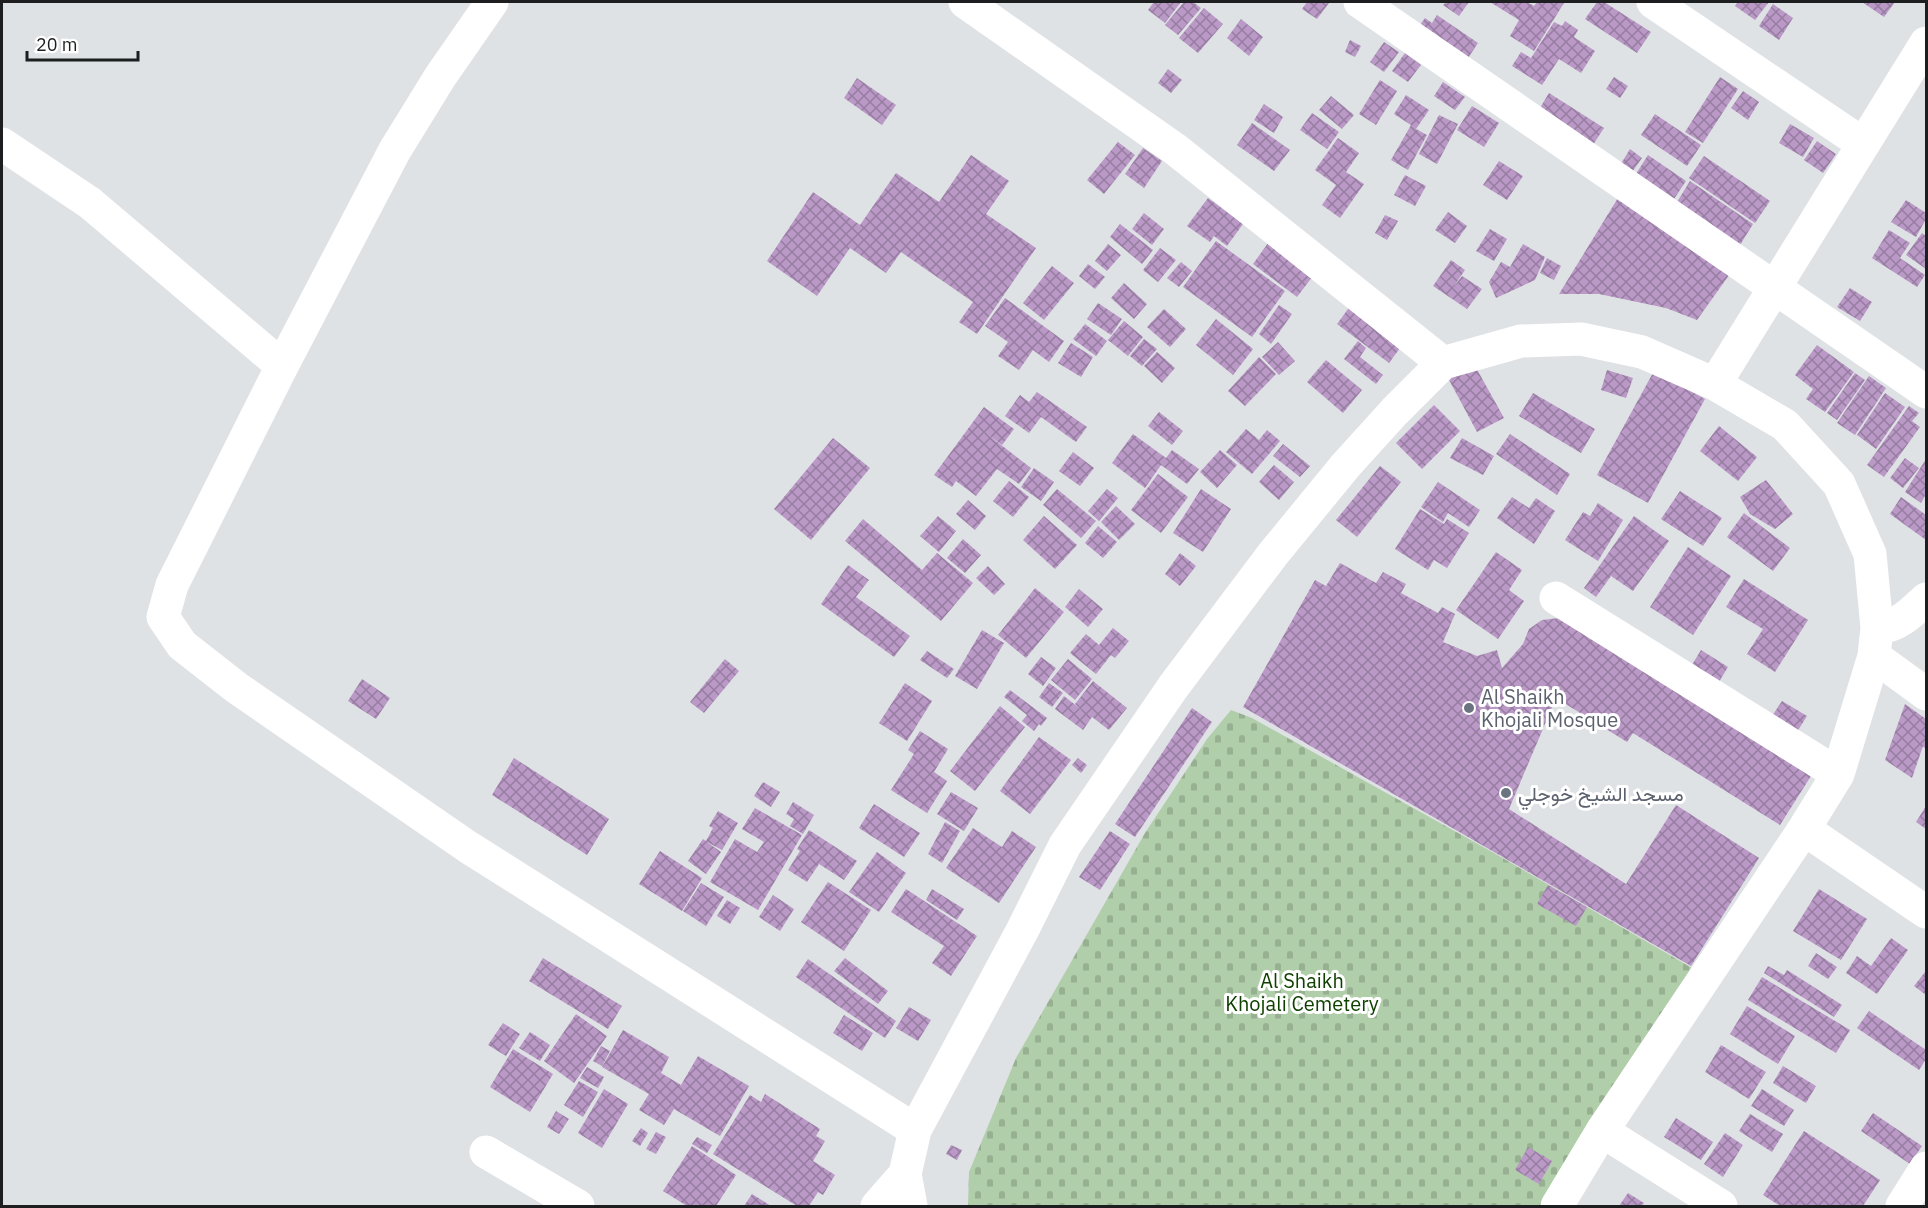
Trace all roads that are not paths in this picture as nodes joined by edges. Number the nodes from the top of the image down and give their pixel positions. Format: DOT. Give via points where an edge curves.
graph roads {
  1 [pos="492,2"];
  2 [pos="966,2"];
  3 [pos="1360,2"];
  4 [pos="1653,2"];
  5 [pos="1926,43"];
  6 [pos="2,144"];
  7 [pos="1863,144"];
  8 [pos="1775,286"];
  9 [pos="1443,363"];
  10 [pos="282,366"];
  11 [pos="1715,384"];
  12 [pos="1926,392"];
  13 [pos="1556,598"];
  14 [pos="1926,599"];
  15 [pos="1876,642"];
  16 [pos="1926,694"];
  17 [pos="1838,774"];
  18 [pos="1804,829"];
  19 [pos="1926,912"];
  20 [pos="915,1130"];
  21 [pos="1602,1131"];
  22 [pos="486,1152"];
  23 [pos="1926,1168"];
  24 [pos="905,1174"];
  25 [pos="578,1206"];
  26 [pos="878,1206"];
  27 [pos="911,1206"];
  28 [pos="1557,1206"];
  29 [pos="1721,1206"];
  30 [pos="1902,1206"];
  1 -- 10 [label="street" via="395,150"];
  2 -- 9 [label="street" via="1175,149"];
  3 -- 8 [label="street"];
  4 -- 7 [label="street"];
  5 -- 7 [label="street"];
  6 -- 10 [label="street" via="90,203"];
  7 -- 8 [label="street"];
  8 -- 11 [label="street"];
  8 -- 12 [label="street"];
  9 -- 11 [label="street" via="1521,342 1581,339 1642,352"];
  9 -- 20 [label="street" via="1353,457 1273,554 1173,687 1071,835"];
  10 -- 20 [label="street" via="172,585 163,618 182,645 237,688 468,847"];
  11 -- 15 [label="street" via="1785,425 1839,484 1870,554"];
  13 -- 17 [label="street"];
  14 -- 15 [label="street" via="1908,616 1887,627"];
  15 -- 16 [label="street"];
  15 -- 17 [label="street"];
  17 -- 18 [label="street"];
  18 -- 19 [label="street"];
  18 -- 21 [label="street"];
  20 -- 24 [label="street"];
  21 -- 28 [label="street"];
  21 -- 29 [label="street"];
  22 -- 25 [label="street"];
  23 -- 30 [label="street"];
  24 -- 26 [label="street"];
  24 -- 27 [label="street"];
}
